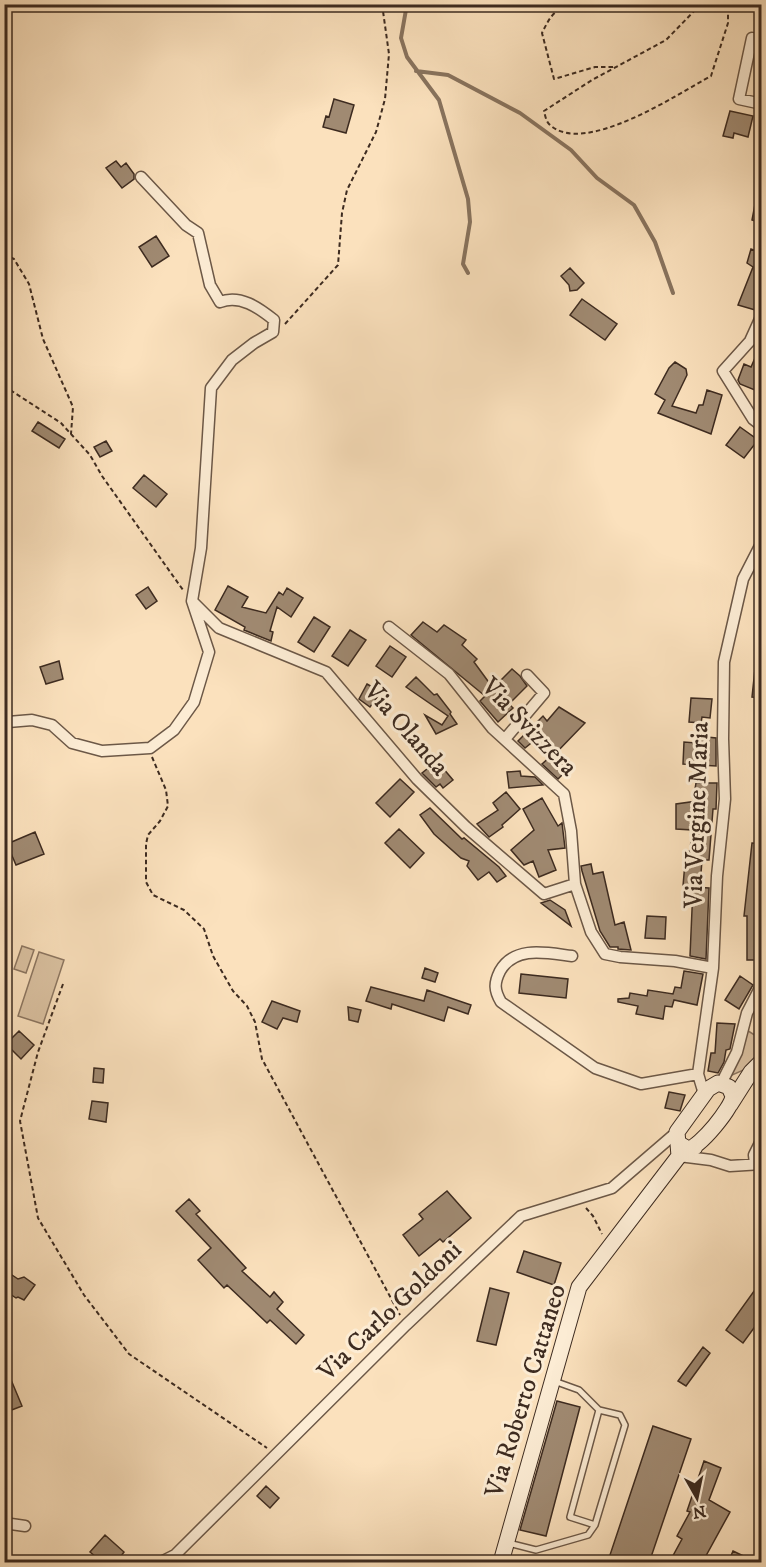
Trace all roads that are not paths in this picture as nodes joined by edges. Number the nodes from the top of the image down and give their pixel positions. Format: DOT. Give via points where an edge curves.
graph roads {
  1 [pos="752,38"];
  2 [pos="762,104"];
  3 [pos="141,177"];
  4 [pos="760,319"];
  5 [pos="762,426"];
  6 [pos="762,542"];
  7 [pos="192,601"];
  8 [pos="389,627"];
  9 [pos="527,675"];
  10 [pos="4,725"];
  11 [pos="505,739"];
  12 [pos="575,885"];
  13 [pos="572,956"];
  14 [pos="713,968"];
  15 [pos="762,984"];
  16 [pos="756,1067"];
  17 [pos="698,1074"];
  18 [pos="722,1084"];
  19 [pos="704,1094"];
  20 [pos="730,1105"];
  21 [pos="762,1139"];
  22 [pos="699,1142"];
  23 [pos="678,1143"];
  24 [pos="711,1160"];
  25 [pos="758,1164"];
  26 [pos="552,1380"];
  27 [pos="599,1410"];
  28 [pos="4,1523"];
  29 [pos="595,1525"];
  30 [pos="25,1526"];
  31 [pos="507,1542"];
  32 [pos="161,1563"];
  33 [pos="501,1563"];
  1 -- 2 [label="street" via="740,99"];
  3 -- 7 [label="street" via="198,233 210,285 220,302 229,298 255,305 274,320 273,332 232,360 211,388 201,548"];
  4 -- 5 [label="street" via="750,341 723,371 753,419"];
  6 -- 14 [label="street, Via Vergine Maria" via="743,579 724,662 725,799"];
  7 -- 10 [label="street" via="209,652 194,702 174,730 150,748 102,751 72,743 52,725 32,720"];
  7 -- 12 [label="street, Via Olanda" via="219,628 326,672 417,779 544,894"];
  8 -- 11 [label="street, Via Svizzera" via="449,674"];
  9 -- 11 [label="street" via="544,693"];
  11 -- 12 [label="street, Via Svizzera" via="564,794"];
  12 -- 14 [label="street, Via Svizzera" via="591,932 605,954"];
  13 -- 17 [label="street" via="514,956 495,981 501,1002 595,1068 641,1084"];
  14 -- 17 [label="street, Via Vergine Maria"];
  15 -- 18 [label="street" via="747,1013 737,1052"];
  16 -- 18 [label="main road"];
  16 -- 20 [label="main road"];
  17 -- 19 [label="street, Via Vergine Maria"];
  18 -- 19 [label="main road" via="712,1085"];
  18 -- 20 [label="main road" via="732,1092"];
  19 -- 23 [label="main road, Via Roberto Cattaneo"];
  20 -- 22 [label="main road"];
  21 -- 25 [label="street" via="754,1155"];
  22 -- 23 [label="main road"];
  22 -- 24 [label="street"];
  23 -- 24 [label="street"];
  23 -- 26 [label="main road, Via Roberto Cattaneo" via="579,1287"];
  23 -- 32 [label="street, Via Carlo Goldoni" via="612,1188 521,1216 174,1555"];
  24 -- 25 [label="street" via="730,1166"];
  26 -- 27 [label="lane" via="579,1390"];
  26 -- 31 [label="main road, Via Roberto Cattaneo"];
  27 -- 29 [label="lane" via="570,1517"];
  27 -- 29 [label="lane" via="620,1415 625,1425"];
  28 -- 30 [label="street"];
  29 -- 31 [label="lane" via="588,1535 537,1550"];
  31 -- 33 [label="main road, Via Roberto Cattaneo"];
}
